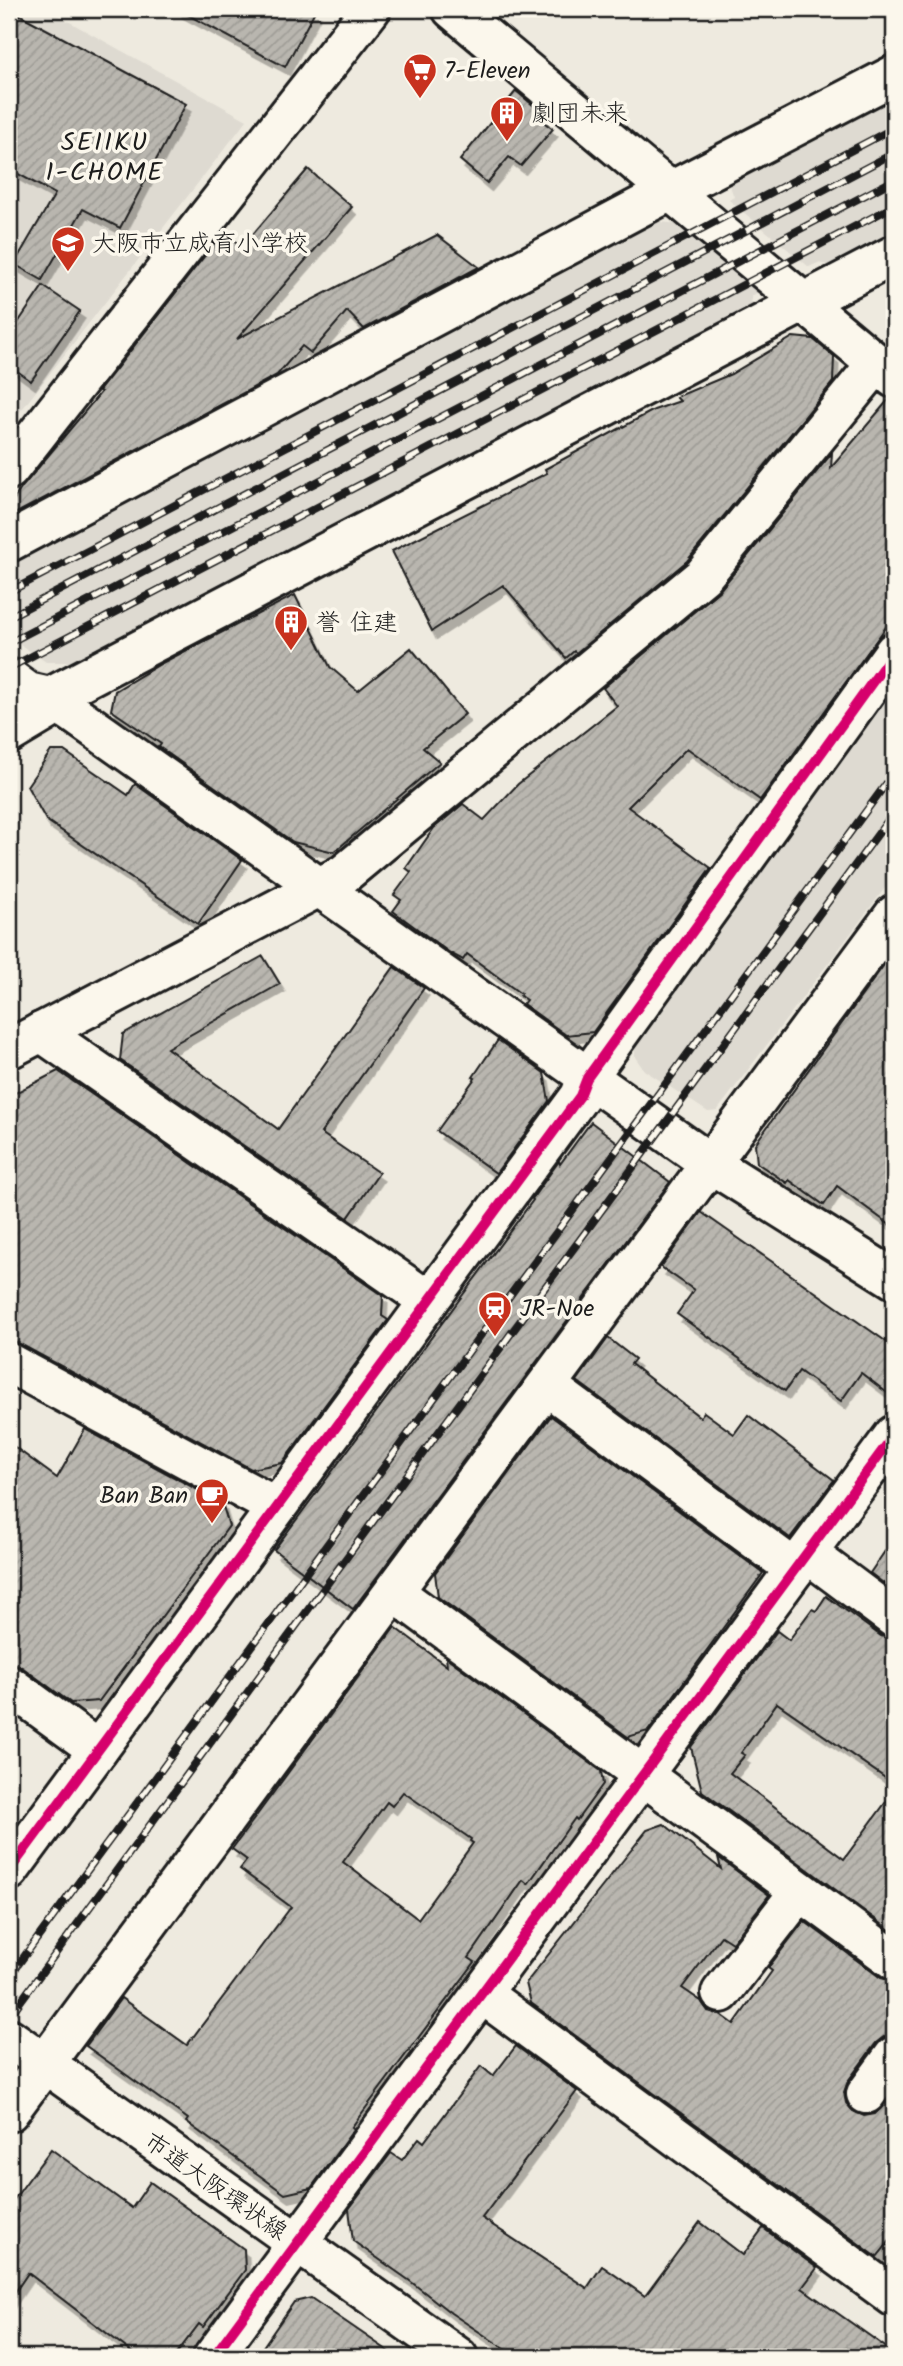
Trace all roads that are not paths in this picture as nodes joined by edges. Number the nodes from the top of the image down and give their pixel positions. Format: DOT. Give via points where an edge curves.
graph roads {
  1 [pos="370,9"];
  2 [pos="452,9"];
  3 [pos="894,75"];
  4 [pos="672,191"];
  5 [pos="894,255"];
  6 [pos="803,302"];
  7 [pos="886,371"];
  8 [pos="9,470"];
  9 [pos="9,542"];
  10 [pos="894,652"];
  11 [pos="9,678"];
  12 [pos="55,700"];
  13 [pos="9,734"];
  14 [pos="317,888"];
  15 [pos="894,915"];
  16 [pos="883,955"];
  17 [pos="25,1041"];
  18 [pos="587,1078"];
  19 [pos="711,1164"];
  20 [pos="894,1279"];
  21 [pos="429,1301"];
  22 [pos="9,1363"];
  23 [pos="547,1387"];
  24 [pos="894,1435"];
  25 [pos="276,1507"];
  26 [pos="801,1561"];
  27 [pos="394,1592"];
  28 [pos="894,1618"];
  29 [pos="9,1685"];
  30 [pos="98,1750"];
  31 [pos="642,1775"];
  32 [pos="9,1871"];
  33 [pos="800,1891"];
  34 [pos="894,1960"];
  35 [pos="721,1993"];
  36 [pos="482,1994"];
  37 [pos="9,2038"];
  38 [pos="894,2056"];
  39 [pos="44,2064"];
  40 [pos="866,2094"];
  41 [pos="9,2112"];
  42 [pos="297,2243"];
  43 [pos="894,2297"];
  44 [pos="213,2357"];
  45 [pos="458,2357"];
  1 -- 8 [label="street"];
  2 -- 4 [label="street"];
  3 -- 4 [label="street"];
  4 -- 6 [label="street"];
  4 -- 9 [label="street"];
  5 -- 6 [label="street"];
  6 -- 7 [label="street"];
  6 -- 12 [label="street"];
  7 -- 14 [label="street" via="703,576 344,874"];
  10 -- 18 [label="street"];
  11 -- 12 [label="street" via="28,692"];
  12 -- 13 [label="street"];
  12 -- 14 [label="street"];
  14 -- 17 [label="street"];
  14 -- 18 [label="street"];
  15 -- 16 [label="street"];
  16 -- 19 [label="street"];
  17 -- 21 [label="street"];
  18 -- 19 [label="street"];
  18 -- 21 [label="street" via="580,1096"];
  19 -- 20 [label="street"];
  19 -- 23 [label="street"];
  21 -- 25 [label="street"];
  22 -- 25 [label="street"];
  23 -- 26 [label="street"];
  23 -- 27 [label="street"];
  24 -- 26 [label="street"];
  25 -- 30 [label="street"];
  26 -- 28 [label="street"];
  26 -- 31 [label="street"];
  27 -- 31 [label="street"];
  27 -- 39 [label="street"];
  29 -- 30 [label="street"];
  30 -- 32 [label="street"];
  31 -- 33 [label="street"];
  31 -- 36 [label="street"];
  33 -- 34 [label="street"];
  33 -- 35 [label="street"];
  36 -- 42 [label="street"];
  36 -- 43 [label="street"];
  37 -- 39 [label="street, 市道大阪環状線"];
  38 -- 40 [label="street"];
  39 -- 41 [label="street"];
  39 -- 42 [label="street, 市道大阪環状線"];
  42 -- 44 [label="street"];
  42 -- 45 [label="street, 市道大阪環状線"];
}
